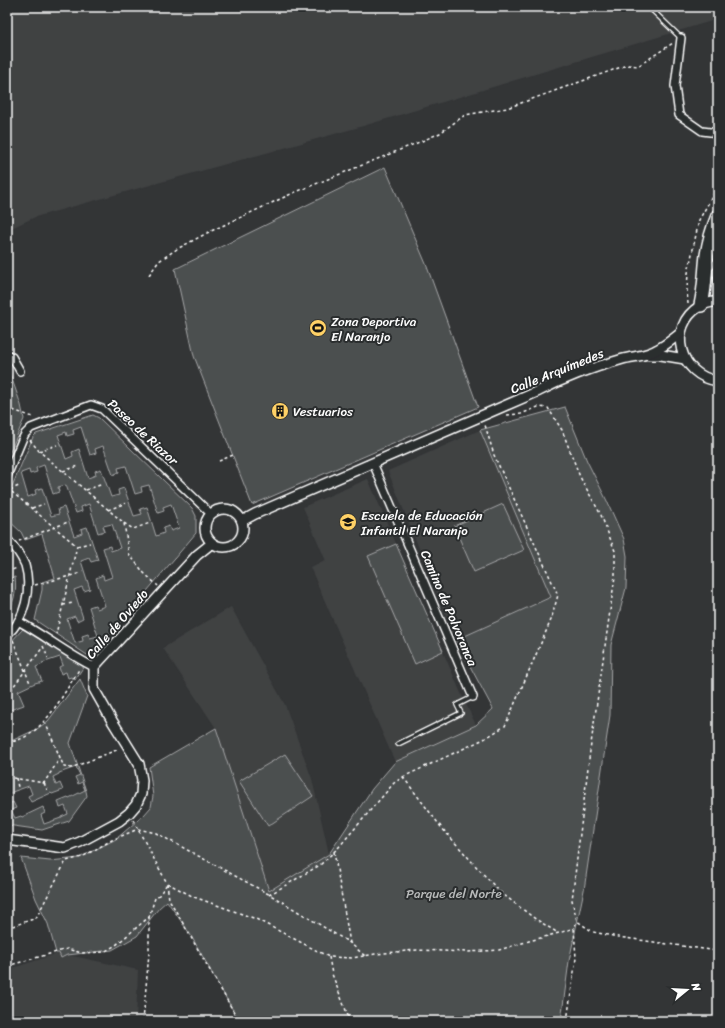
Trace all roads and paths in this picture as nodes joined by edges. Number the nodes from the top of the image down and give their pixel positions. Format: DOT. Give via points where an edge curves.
graph roads {
  1 [pos="649,7"];
  2 [pos="681,38"];
  3 [pos="718,133"];
  4 [pos="718,216"];
  5 [pos="718,259"];
  6 [pos="718,270"];
  7 [pos="149,276"];
  8 [pos="718,291"];
  9 [pos="702,299"];
  10 [pos="718,301"];
  11 [pos="681,333"];
  12 [pos="7,354"];
  13 [pos="642,355"];
  14 [pos="685,359"];
  15 [pos="20,371"];
  16 [pos="718,381"];
  17 [pos="7,408"];
  18 [pos="494,411"];
  19 [pos="34,417"];
  20 [pos="25,434"];
  21 [pos="57,445"];
  22 [pos="39,451"];
  23 [pos="233,455"];
  24 [pos="219,461"];
  25 [pos="373,463"];
  26 [pos="80,466"];
  27 [pos="63,471"];
  28 [pos="7,476"];
  29 [pos="103,484"];
  30 [pos="21,485"];
  31 [pos="7,488"];
  32 [pos="10,490"];
  33 [pos="86,490"];
  34 [pos="126,503"];
  35 [pos="44,504"];
  36 [pos="32,508"];
  37 [pos="108,510"];
  38 [pos="211,514"];
  39 [pos="68,522"];
  40 [pos="242,522"];
  41 [pos="124,523"];
  42 [pos="150,523"];
  43 [pos="54,527"];
  44 [pos="9,542"];
  45 [pos="90,543"];
  46 [pos="212,543"];
  47 [pos="77,546"];
  48 [pos="25,566"];
  49 [pos="7,572"];
  50 [pos="81,573"];
  51 [pos="70,576"];
  52 [pos="27,587"];
  53 [pos="163,591"];
  54 [pos="73,603"];
  55 [pos="63,606"];
  56 [pos="18,622"];
  57 [pos="9,634"];
  58 [pos="51,640"];
  59 [pos="43,646"];
  60 [pos="48,658"];
  61 [pos="84,662"];
  62 [pos="94,666"];
  63 [pos="25,671"];
  64 [pos="30,683"];
  65 [pos="7,695"];
  66 [pos="473,697"];
  67 [pos="10,704"];
  68 [pos="45,722"];
  69 [pos="7,737"];
  70 [pos="8,742"];
  71 [pos="398,744"];
  72 [pos="127,746"];
  73 [pos="60,758"];
  74 [pos="7,777"];
  75 [pos="403,777"];
  76 [pos="16,778"];
  77 [pos="44,783"];
  78 [pos="18,786"];
  79 [pos="47,790"];
  80 [pos="129,813"];
  81 [pos="138,829"];
  82 [pos="7,840"];
  83 [pos="334,852"];
  84 [pos="167,883"];
  85 [pos="149,917"];
  86 [pos="577,920"];
  87 [pos="7,928"];
  88 [pos="574,928"];
  89 [pos="559,933"];
  90 [pos="350,942"];
  91 [pos="718,951"];
  92 [pos="365,956"];
  93 [pos="329,957"];
  94 [pos="7,966"];
  95 [pos="143,1021"];
  96 [pos="239,1021"];
  97 [pos="350,1021"];
  98 [pos="567,1021"];
  1 -- 2 [label="lane"];
  2 -- 3 [label="street" via="675,86 679,115 702,131"];
  2 -- 7 [label="path" via="638,66 627,65 507,108 465,115 440,133 291,194 209,232 159,261"];
  4 -- 9 [label="highway" via="707,254"];
  5 -- 9 [label="lane" via="712,264"];
  6 -- 8 [label="lane"];
  9 -- 10 [label="street"];
  9 -- 11 [label="street" via="688,316"];
  11 -- 13 [label="street, Calle Arquímedes" via="658,350"];
  11 -- 14 [label="street" via="680,346"];
  12 -- 15 [label="street" via="12,357"];
  13 -- 14 [label="street, Calle Arquímedes"];
  13 -- 18 [label="street, Calle Arquímedes" via="599,366"];
  14 -- 16 [label="street" via="696,373"];
  17 -- 19 [label="path"];
  18 -- 25 [label="street, Calle Arquímedes"];
  18 -- 86 [label="path" via="509,415 521,414 538,407 548,408 562,430 580,477 601,515 615,551 615,576 572,900"];
  20 -- 22 [label="path"];
  20 -- 28 [label="street"];
  20 -- 38 [label="street, Paseo de Riazor" via="31,428 97,406"];
  21 -- 22 [label="path"];
  22 -- 27 [label="path"];
  23 -- 24 [label="path"];
  25 -- 40 [label="street"];
  25 -- 66 [label="street, Camino de Polvoranca"];
  26 -- 27 [label="path"];
  27 -- 33 [label="path"];
  29 -- 33 [label="path"];
  30 -- 32 [label="path"];
  31 -- 32 [label="path"];
  32 -- 36 [label="path"];
  33 -- 37 [label="path"];
  34 -- 37 [label="path"];
  35 -- 36 [label="path"];
  36 -- 43 [label="path"];
  37 -- 41 [label="path"];
  38 -- 40 [label="street" via="218,510 229,510 238,515"];
  38 -- 46 [label="street" via="205,526 206,535"];
  39 -- 43 [label="path"];
  40 -- 46 [label="street" via="242,535 236,543 225,547"];
  41 -- 42 [label="path" via="133,529"];
  41 -- 53 [label="path" via="129,554"];
  43 -- 44 [label="path"];
  43 -- 47 [label="path"];
  44 -- 48 [label="street"];
  45 -- 47 [label="path"];
  46 -- 53 [label="street, Calle de Oviedo"];
  47 -- 51 [label="path"];
  48 -- 49 [label="path"];
  48 -- 52 [label="street"];
  50 -- 51 [label="path"];
  51 -- 52 [label="path"];
  51 -- 55 [label="path"];
  52 -- 56 [label="street"];
  53 -- 62 [label="street, Calle de Oviedo"];
  54 -- 55 [label="path"];
  55 -- 58 [label="path"];
  56 -- 57 [label="street"];
  56 -- 58 [label="street"];
  57 -- 63 [label="path"];
  58 -- 59 [label="path"];
  58 -- 61 [label="street"];
  59 -- 60 [label="path"];
  59 -- 63 [label="path"];
  61 -- 62 [label="street"];
  61 -- 68 [label="path"];
  62 -- 72 [label="street, Calle de Oviedo" via="94,689"];
  63 -- 64 [label="path"];
  63 -- 65 [label="path"];
  65 -- 67 [label="path"];
  66 -- 71 [label="lane" via="457,705 461,714"];
  68 -- 70 [label="path" via="22,739"];
  68 -- 73 [label="path"];
  69 -- 70 [label="path"];
  72 -- 73 [label="path" via="71,768 64,767"];
  72 -- 80 [label="street, Calle de Oviedo" via="138,764 142,780 141,794"];
  73 -- 77 [label="path"];
  74 -- 76 [label="path"];
  75 -- 89 [label="path" via="441,827 500,892"];
  76 -- 77 [label="path"];
  76 -- 78 [label="path"];
  77 -- 79 [label="path"];
  80 -- 81 [label="path"];
  80 -- 82 [label="street, Calle de Oviedo" via="119,821 65,848"];
  81 -- 84 [label="path"];
  81 -- 87 [label="path" via="82,857 66,861 36,918"];
  81 -- 90 [label="path" via="156,833 274,897"];
  83 -- 90 [label="path"];
  84 -- 85 [label="path" via="155,898"];
  84 -- 93 [label="path" via="194,897 256,919"];
  84 -- 96 [label="path" via="169,899"];
  85 -- 94 [label="path" via="104,952 82,953 67,949"];
  85 -- 95 [label="path" via="149,953"];
  86 -- 88 [label="path"];
  86 -- 91 [label="path" via="593,932"];
  88 -- 89 [label="path"];
  88 -- 98 [label="path" via="576,958"];
  89 -- 92 [label="path" via="498,950 417,950"];
  90 -- 92 [label="path"];
  92 -- 93 [label="path"];
  93 -- 97 [label="path" via="332,974"];
}
